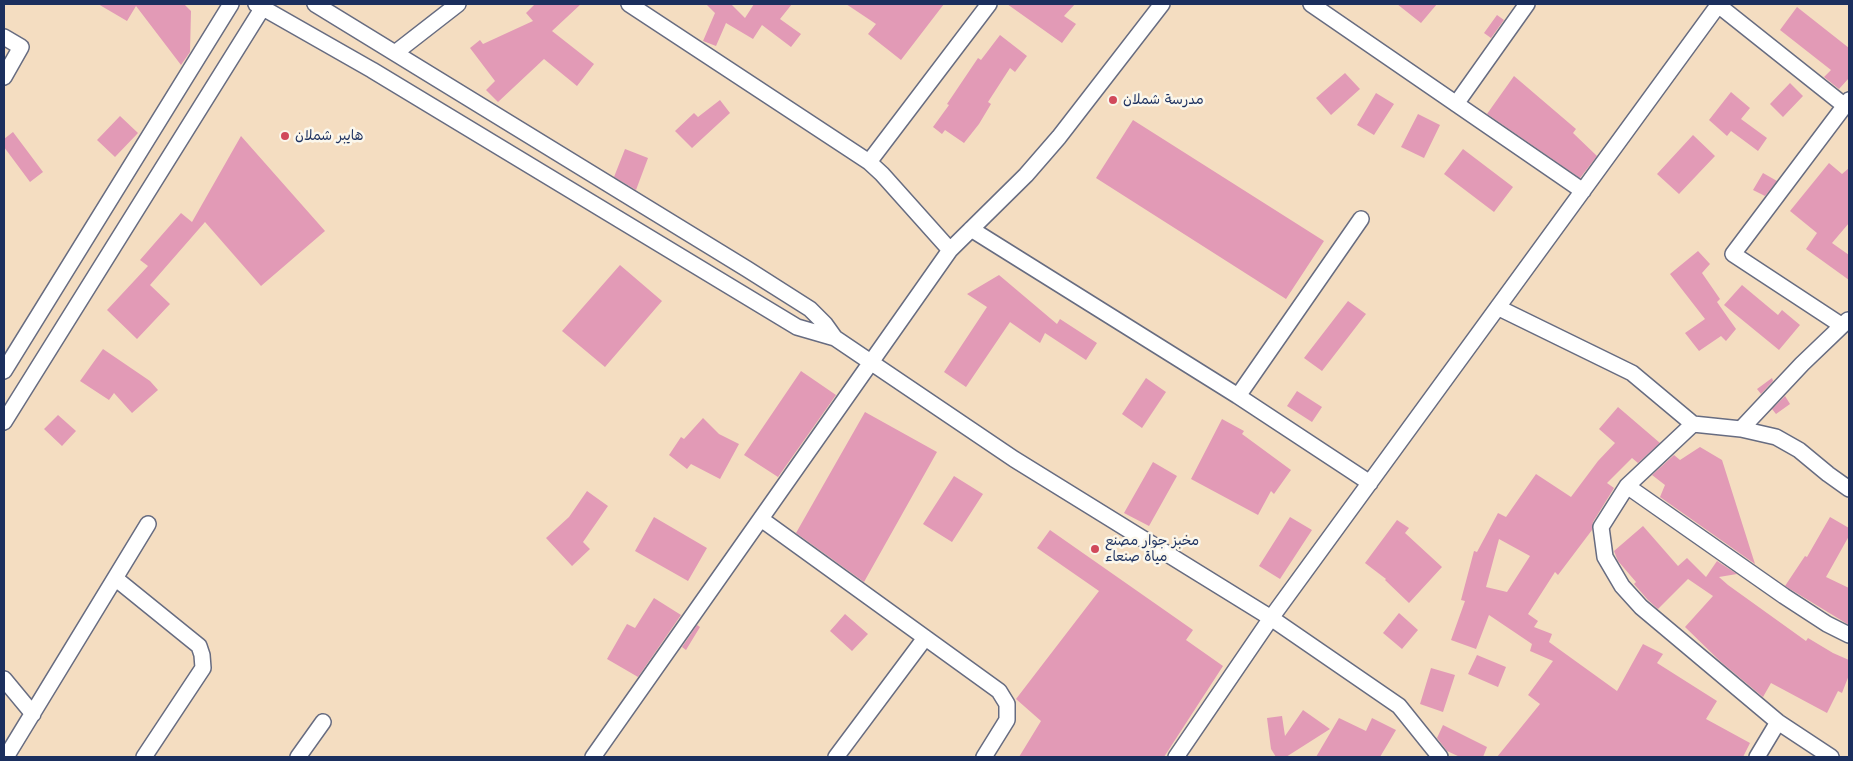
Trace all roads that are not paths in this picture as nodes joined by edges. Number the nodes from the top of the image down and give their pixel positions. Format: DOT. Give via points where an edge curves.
graph roads {
  1 [pos="231,4"];
  2 [pos="315,4"];
  3 [pos="458,4"];
  4 [pos="629,4"];
  5 [pos="989,4"];
  6 [pos="1162,4"];
  7 [pos="1311,4"];
  8 [pos="1527,4"];
  9 [pos="1719,4"];
  10 [pos="261,5"];
  11 [pos="4,37"];
  12 [pos="395,53"];
  13 [pos="4,76"];
  14 [pos="1847,103"];
  15 [pos="1456,104"];
  16 [pos="868,162"];
  17 [pos="1583,191"];
  18 [pos="1361,219"];
  19 [pos="971,229"];
  20 [pos="950,250"];
  21 [pos="1498,308"];
  22 [pos="1845,322"];
  23 [pos="835,338"];
  24 [pos="872,363"];
  25 [pos="4,371"];
  26 [pos="1238,396"];
  27 [pos="4,422"];
  28 [pos="1693,424"];
  29 [pos="1741,429"];
  30 [pos="1370,483"];
  31 [pos="1627,486"];
  32 [pos="1849,488"];
  33 [pos="761,519"];
  34 [pos="148,524"];
  35 [pos="115,578"];
  36 [pos="1271,618"];
  37 [pos="1849,635"];
  38 [pos="925,638"];
  39 [pos="4,679"];
  40 [pos="33,714"];
  41 [pos="322,722"];
  42 [pos="1778,722"];
  43 [pos="6,757"];
  44 [pos="144,757"];
  45 [pos="298,757"];
  46 [pos="593,757"];
  47 [pos="836,757"];
  48 [pos="984,757"];
  49 [pos="1176,757"];
  50 [pos="1440,757"];
  51 [pos="1757,757"];
  52 [pos="1831,757"];
  1 -- 25 [label="street"];
  2 -- 12 [label="street"];
  3 -- 12 [label="street"];
  4 -- 16 [label="street"];
  5 -- 16 [label="street"];
  6 -- 19 [label="street" via="1060,137"];
  7 -- 15 [label="street"];
  8 -- 15 [label="street"];
  9 -- 14 [label="street"];
  9 -- 17 [label="street"];
  10 -- 23 [label="street" via="790,323 818,335"];
  10 -- 27 [label="street"];
  11 -- 13 [label="street" via="21,47"];
  12 -- 23 [label="street" via="794,299 820,317"];
  14 -- 22 [label="street" via="1733,254"];
  15 -- 17 [label="street"];
  16 -- 20 [label="street"];
  17 -- 21 [label="street"];
  18 -- 26 [label="street"];
  19 -- 20 [label="street"];
  19 -- 26 [label="street"];
  20 -- 24 [label="street"];
  21 -- 28 [label="street" via="1632,373"];
  21 -- 30 [label="street"];
  22 -- 29 [label="street"];
  23 -- 24 [label="street"];
  24 -- 33 [label="street"];
  24 -- 36 [label="street" via="1014,459"];
  26 -- 30 [label="street"];
  28 -- 29 [label="street"];
  28 -- 31 [label="street"];
  29 -- 32 [label="street" via="1776,437"];
  30 -- 36 [label="street"];
  31 -- 37 [label="street" via="1784,596"];
  31 -- 42 [label="street" via="1601,527 1605,557 1622,586 1641,607"];
  33 -- 38 [label="street"];
  33 -- 46 [label="street"];
  34 -- 35 [label="street"];
  35 -- 40 [label="street"];
  35 -- 44 [label="street" via="198,646 202,655 203,668"];
  36 -- 49 [label="street"];
  36 -- 50 [label="street" via="1399,706"];
  38 -- 47 [label="street"];
  38 -- 48 [label="street" via="999,690 1007,704 1007,720"];
  39 -- 40 [label="street"];
  40 -- 43 [label="street"];
  41 -- 45 [label="street"];
  42 -- 51 [label="street"];
  42 -- 52 [label="street"];
}
